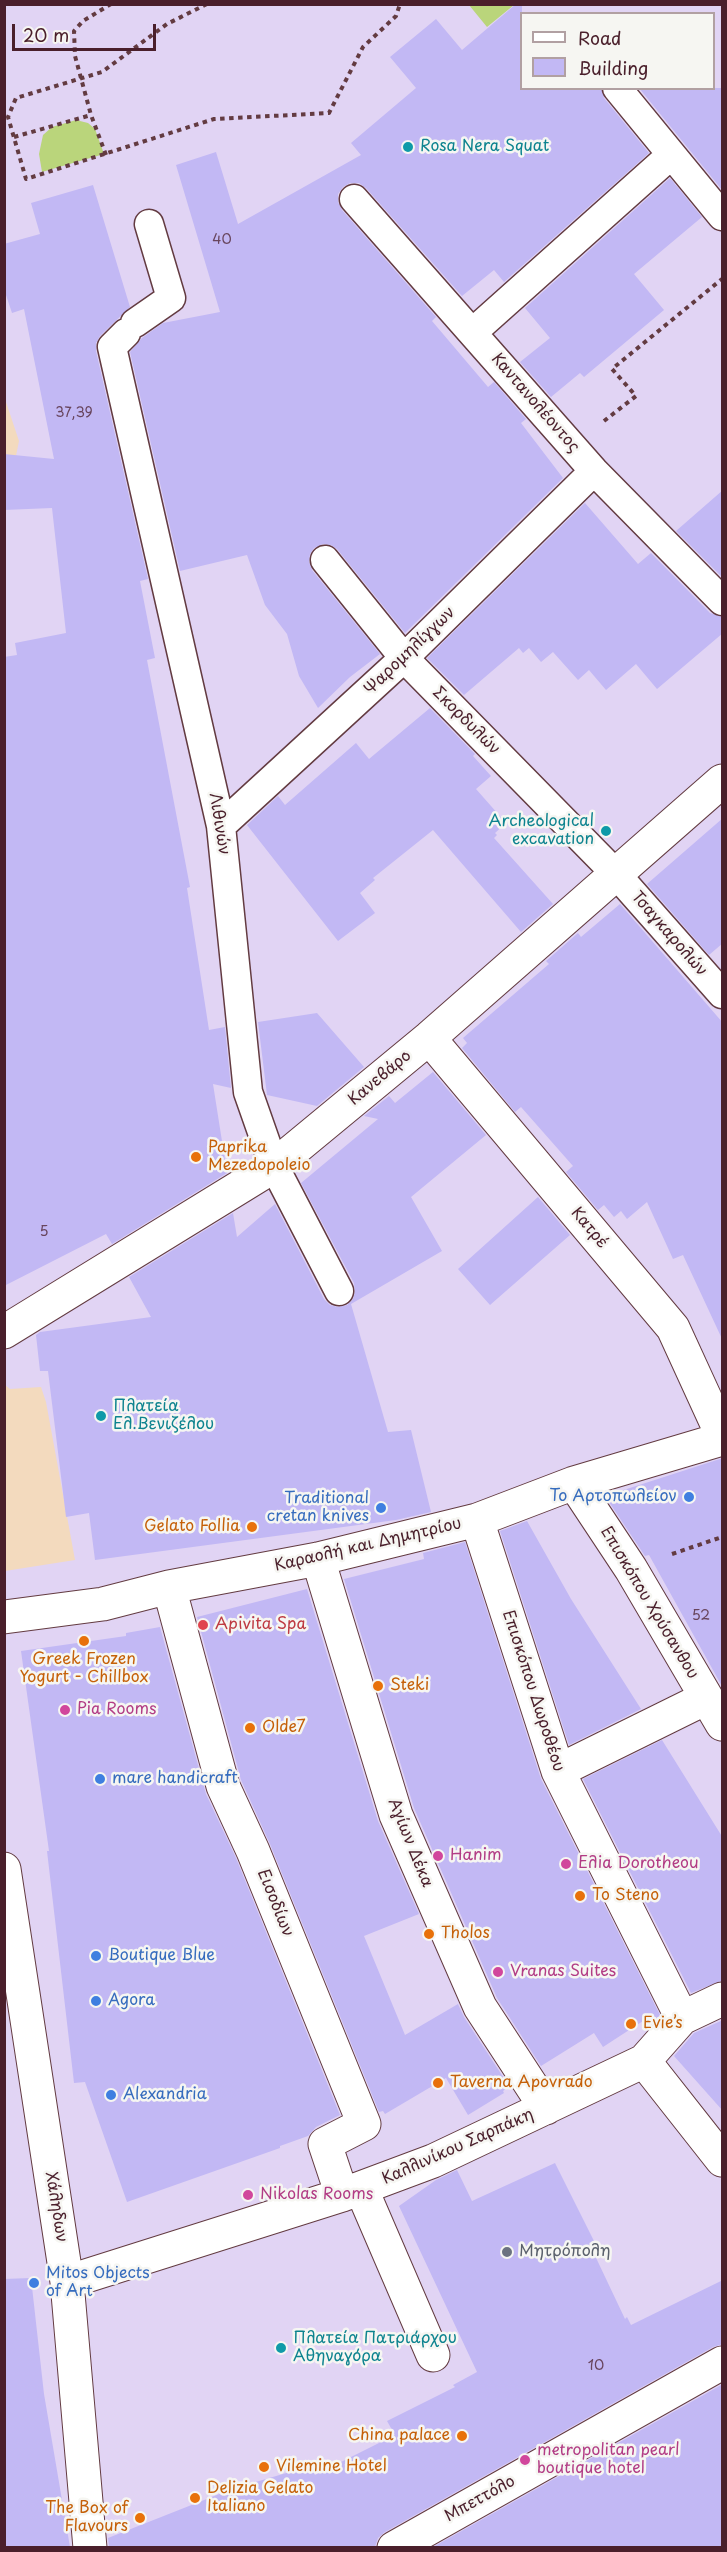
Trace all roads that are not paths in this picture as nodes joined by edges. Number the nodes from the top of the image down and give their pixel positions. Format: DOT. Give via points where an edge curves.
graph roads {
  1 [pos="619,90"];
  2 [pos="671,154"];
  3 [pos="354,199"];
  4 [pos="723,216"];
  5 [pos="149,224"];
  6 [pos="473,332"];
  7 [pos="594,471"];
  8 [pos="325,560"];
  9 [pos="723,601"];
  10 [pos="404,658"];
  11 [pos="723,781"];
  12 [pos="221,826"];
  13 [pos="616,874"];
  14 [pos="723,994"];
  15 [pos="429,1038"];
  16 [pos="274,1166"];
  17 [pos="339,1291"];
  18 [pos="4,1332"];
  19 [pos="723,1437"];
  20 [pos="574,1483"];
  21 [pos="477,1520"];
  22 [pos="318,1559"];
  23 [pos="168,1587"];
  24 [pos="4,1617"];
  25 [pos="714,1711"];
  26 [pos="558,1771"];
  27 [pos="4,1869"];
  28 [pos="723,2000"];
  29 [pos="682,2018"];
  30 [pos="644,2061"];
  31 [pos="546,2108"];
  32 [pos="723,2160"];
  33 [pos="351,2192"];
  34 [pos="67,2282"];
  35 [pos="433,2355"];
  36 [pos="723,2363"];
  37 [pos="90,2547"];
  38 [pos="394,2547"];
  1 -- 2 [label="lane"];
  2 -- 4 [label="lane"];
  2 -- 6 [label="lane"];
  3 -- 6 [label="lane, Καντανολέοντος"];
  5 -- 12 [label="lane, Λιθινών" via="171,298 124,334"];
  6 -- 7 [label="lane, Καντανολέοντος"];
  7 -- 9 [label="lane, Καντανολέοντος"];
  7 -- 10 [label="lane, Ψαρομηλίγγων"];
  8 -- 10 [label="lane, Σκορδυλών"];
  10 -- 12 [label="lane, Ψαρομηλίγγων"];
  10 -- 13 [label="lane, Σκορδυλών"];
  11 -- 13 [label="street, Κανεβάρο"];
  12 -- 16 [label="lane, Λιθινών" via="248,1092"];
  13 -- 14 [label="lane, Τσαγκαρολών"];
  13 -- 15 [label="street, Κανεβάρο"];
  15 -- 16 [label="street, Κανεβάρο"];
  15 -- 19 [label="street, Κατρέ" via="673,1328"];
  16 -- 17 [label="lane, Λιθινών"];
  16 -- 18 [label="street, Κανεβάρο"];
  19 -- 20 [label="street, Καραολή και Δημητρίου"];
  20 -- 21 [label="street, Καραολή και Δημητρίου"];
  20 -- 25 [label="street, Επισκόπου Χρύσανθου"];
  21 -- 22 [label="street, Καραολή και Δημητρίου"];
  21 -- 26 [label="street, Επισκόπου Δωροθέου"];
  22 -- 23 [label="street, Καραολή και Δημητρίου"];
  22 -- 31 [label="street, Αγίων Δέκα" via="396,1815 480,2007"];
  23 -- 24 [label="street, Καραολή και Δημητρίου" via="103,1604"];
  23 -- 33 [label="street, Εισοδίων" via="223,1786 364,2124 325,2144"];
  25 -- 26 [label="street"];
  26 -- 29 [label="street, Επισκόπου Δωροθέου"];
  27 -- 34 [label="street, Χάληδων"];
  28 -- 29 [label="street, Καλλινίκου Σαρπάκη"];
  29 -- 30 [label="street, Καλλινίκου Σαρπάκη"];
  30 -- 31 [label="street, Καλλινίκου Σαρπάκη"];
  30 -- 32 [label="street"];
  31 -- 33 [label="street, Καλλινίκου Σαρπάκη" via="433,2161"];
  33 -- 34 [label="street, Καλλινίκου Σαρπάκη"];
  33 -- 35 [label="street"];
  34 -- 37 [label="street, Χάληδων"];
  36 -- 38 [label="street, Μπεττόλο"];
}
